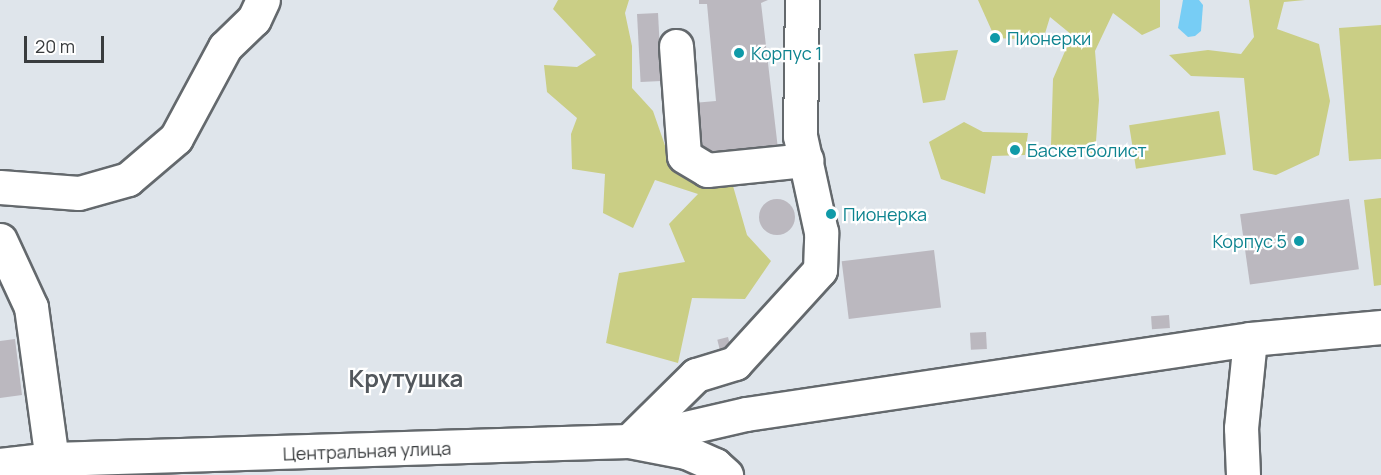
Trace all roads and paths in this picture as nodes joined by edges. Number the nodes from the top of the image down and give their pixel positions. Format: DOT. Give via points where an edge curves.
graph roads {
  1 [pos="263,0"];
  2 [pos="802,0"];
  3 [pos="676,46"];
  4 [pos="806,160"];
  5 [pos="0,187"];
  6 [pos="0,240"];
  7 [pos="1381,327"];
  8 [pos="1250,339"];
  9 [pos="629,441"];
  10 [pos="362,464"];
  11 [pos="0,465"];
  12 [pos="53,467"];
  13 [pos="726,475"];
  14 [pos="1243,475"];
  1 -- 5 [label="street" via="254,19 225,47 176,138 162,154 128,179 79,193"];
  2 -- 4 [label="street" via="798,100"];
  3 -- 4 [label="street" via="684,156 707,170"];
  4 -- 9 [label="street" via="821,232 820,270 735,363 696,375"];
  6 -- 12 [label="street" via="31,307"];
  7 -- 8 [label="street"];
  8 -- 9 [label="street" via="746,414"];
  8 -- 14 [label="street" via="1241,428"];
  9 -- 10 [label="street, Центральная улица"];
  9 -- 13 [label="street, Центральная улица" via="686,452"];
  10 -- 12 [label="street, Центральная улица"];
  11 -- 12 [label="street, Центральная улица"];
}
